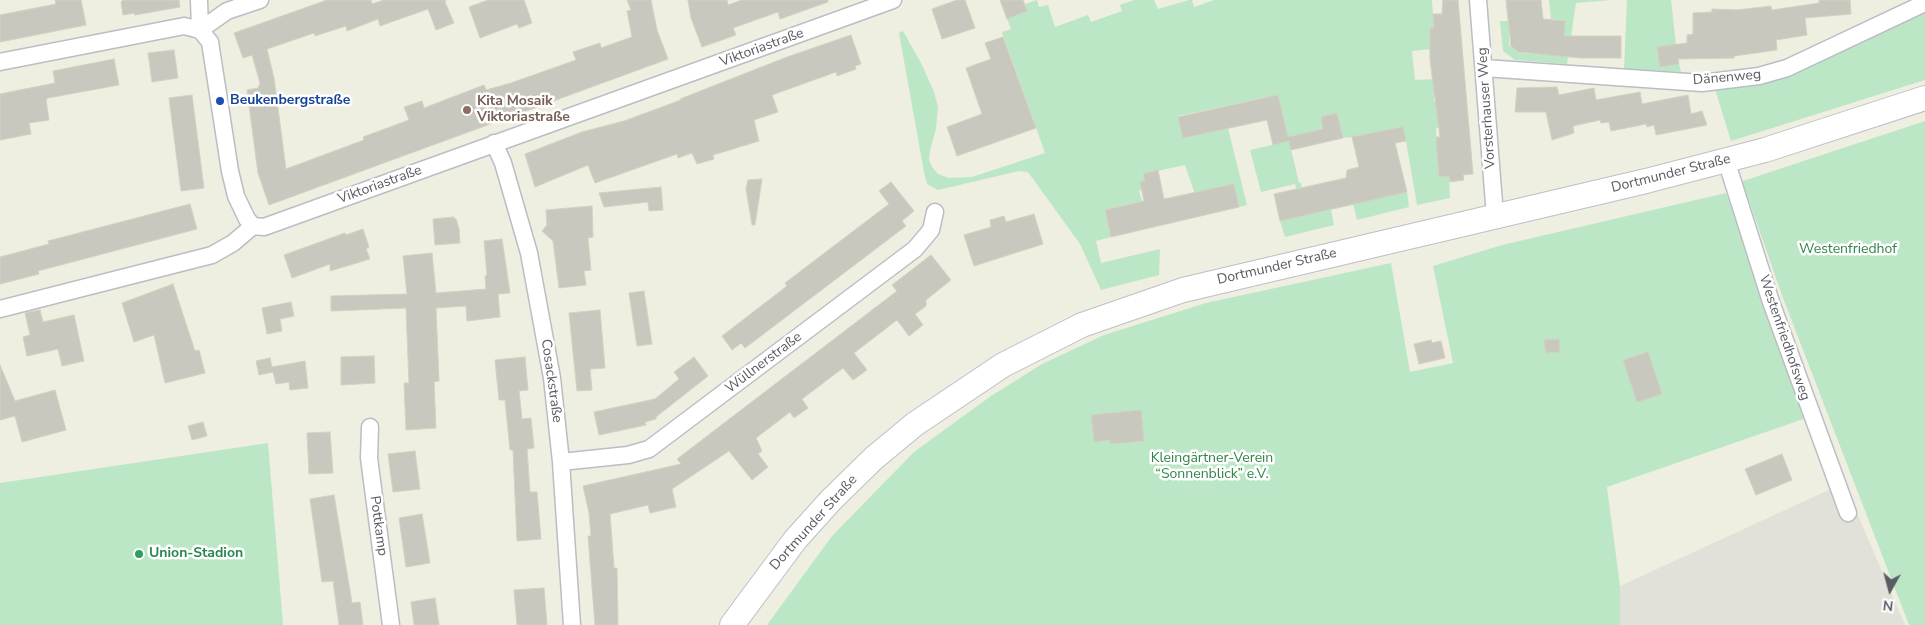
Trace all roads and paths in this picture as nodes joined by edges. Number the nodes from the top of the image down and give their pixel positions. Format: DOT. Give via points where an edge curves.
graph roads {
  1 [pos="199,0"];
  2 [pos="260,0"];
  3 [pos="893,0"];
  4 [pos="1478,0"];
  5 [pos="1925,3"];
  6 [pos="200,30"];
  7 [pos="0,62"];
  8 [pos="1484,68"];
  9 [pos="1925,98"];
  10 [pos="494,143"];
  11 [pos="1726,160"];
  12 [pos="935,212"];
  13 [pos="1495,216"];
  14 [pos="253,226"];
  15 [pos="0,309"];
  16 [pos="370,427"];
  17 [pos="561,462"];
  18 [pos="1848,513"];
  19 [pos="391,625"];
  20 [pos="572,625"];
  21 [pos="732,625"];
  1 -- 6 [label="street"];
  2 -- 6 [label="street" via="227,12"];
  3 -- 10 [label="street, Viktoriastraße"];
  4 -- 8 [label="street, Vorsterhauser Weg"];
  5 -- 8 [label="street, Dänenweg" via="1787,68 1760,76 1702,83"];
  6 -- 7 [label="street" via="184,26"];
  6 -- 14 [label="street" via="210,42 236,196"];
  8 -- 13 [label="street, Vorsterhauser Weg"];
  9 -- 11 [label="main road, Dortmunder Straße"];
  10 -- 14 [label="street, Viktoriastraße" via="264,227"];
  10 -- 17 [label="street, Cosackstraße" via="503,163 529,253 552,378"];
  11 -- 13 [label="main road, Dortmunder Straße"];
  11 -- 18 [label="street, Westenfriedhofsweg" via="1771,302"];
  12 -- 17 [label="street, Wüllnerstraße" via="931,230 915,249 649,449"];
  13 -- 21 [label="main road, Dortmunder Straße" via="1183,290 1082,325 1003,365 915,424 874,458 795,540"];
  14 -- 15 [label="street" via="234,243 212,255"];
  16 -- 19 [label="street, Pottkamp" via="369,458"];
  17 -- 20 [label="street, Cosackstraße"];
}
